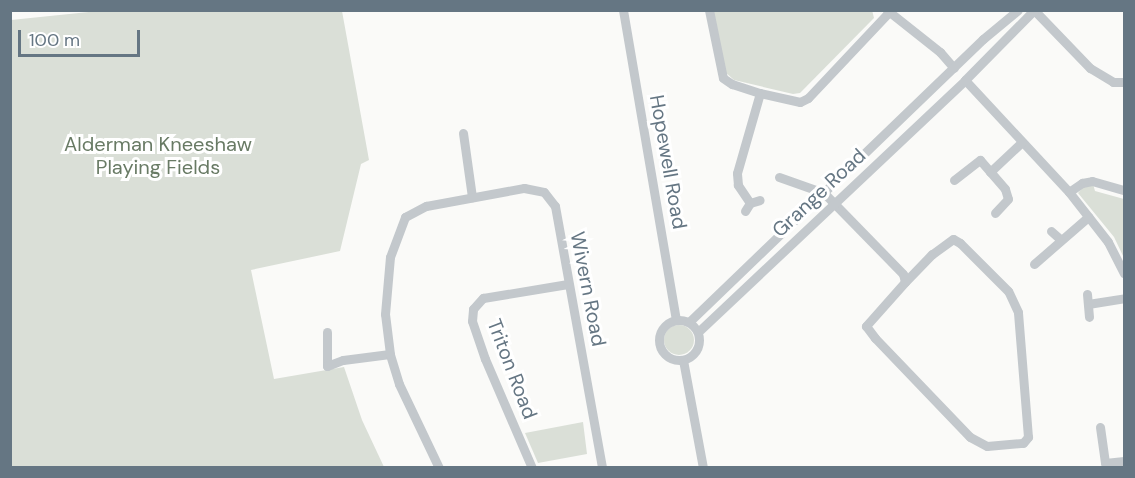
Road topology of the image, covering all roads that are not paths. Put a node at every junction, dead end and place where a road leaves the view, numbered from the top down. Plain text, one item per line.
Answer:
1 (623, 10) edge
2 (709, 10) edge
3 (1018, 10) edge
4 (1034, 10) edge
5 (888, 11) edge
6 (954, 68) junction
7 (965, 80) junction
8 (1125, 82) edge
9 (760, 93) junction
10 (463, 134) dead end
11 (1022, 142) junction
12 (990, 172) junction
13 (779, 177) dead end
14 (954, 180) dead end
15 (1125, 190) edge
16 (1069, 192) junction
17 (824, 193) junction
18 (472, 196) junction
19 (835, 202) junction
20 (752, 205) dead end
21 (995, 213) dead end
22 (1088, 217) junction
23 (1051, 231) dead end
24 (1061, 240) junction
25 (1034, 264) dead end
26 (1125, 273) edge
27 (905, 282) junction
28 (568, 284) junction
29 (1125, 298) edge
30 (1089, 317) dead end
31 (676, 320) junction
32 (689, 322) junction
33 (327, 332) dead end
34 (698, 332) junction
35 (390, 354) junction
36 (683, 360) junction
37 (1100, 427) dead end
38 (1125, 461) edge
39 (439, 468) edge
40 (532, 468) edge
41 (602, 468) edge
42 (703, 468) edge

1 - 31 street, Hopewell Road
2 - 9 street
3 - 6 street, Grange Road
4 - 7 street, Grange Road
4 - 8 street
5 - 6 street
5 - 9 street
6 - 17 street, Grange Road
7 - 11 street
7 - 19 street, Grange Road
9 - 20 street
10 - 18 street
11 - 12 street
11 - 16 street
12 - 14 street
12 - 21 street
13 - 17 street, Grange Road
15 - 16 street
16 - 22 street
17 - 19 street
17 - 32 street, Grange Road
18 - 28 street, Wivern Road
18 - 35 street, Wivern Road
19 - 27 street
19 - 34 street, Grange Road
22 - 24 street
22 - 26 street
23 - 24 street
24 - 25 street
27 - 27 street
28 - 40 street, Triton Road
28 - 41 street, Wivern Road
29 - 30 street
31 - 32 street
31 - 36 street
32 - 34 street
33 - 35 street
34 - 36 street
35 - 39 street, Wivern Road
36 - 42 street
37 - 38 street

